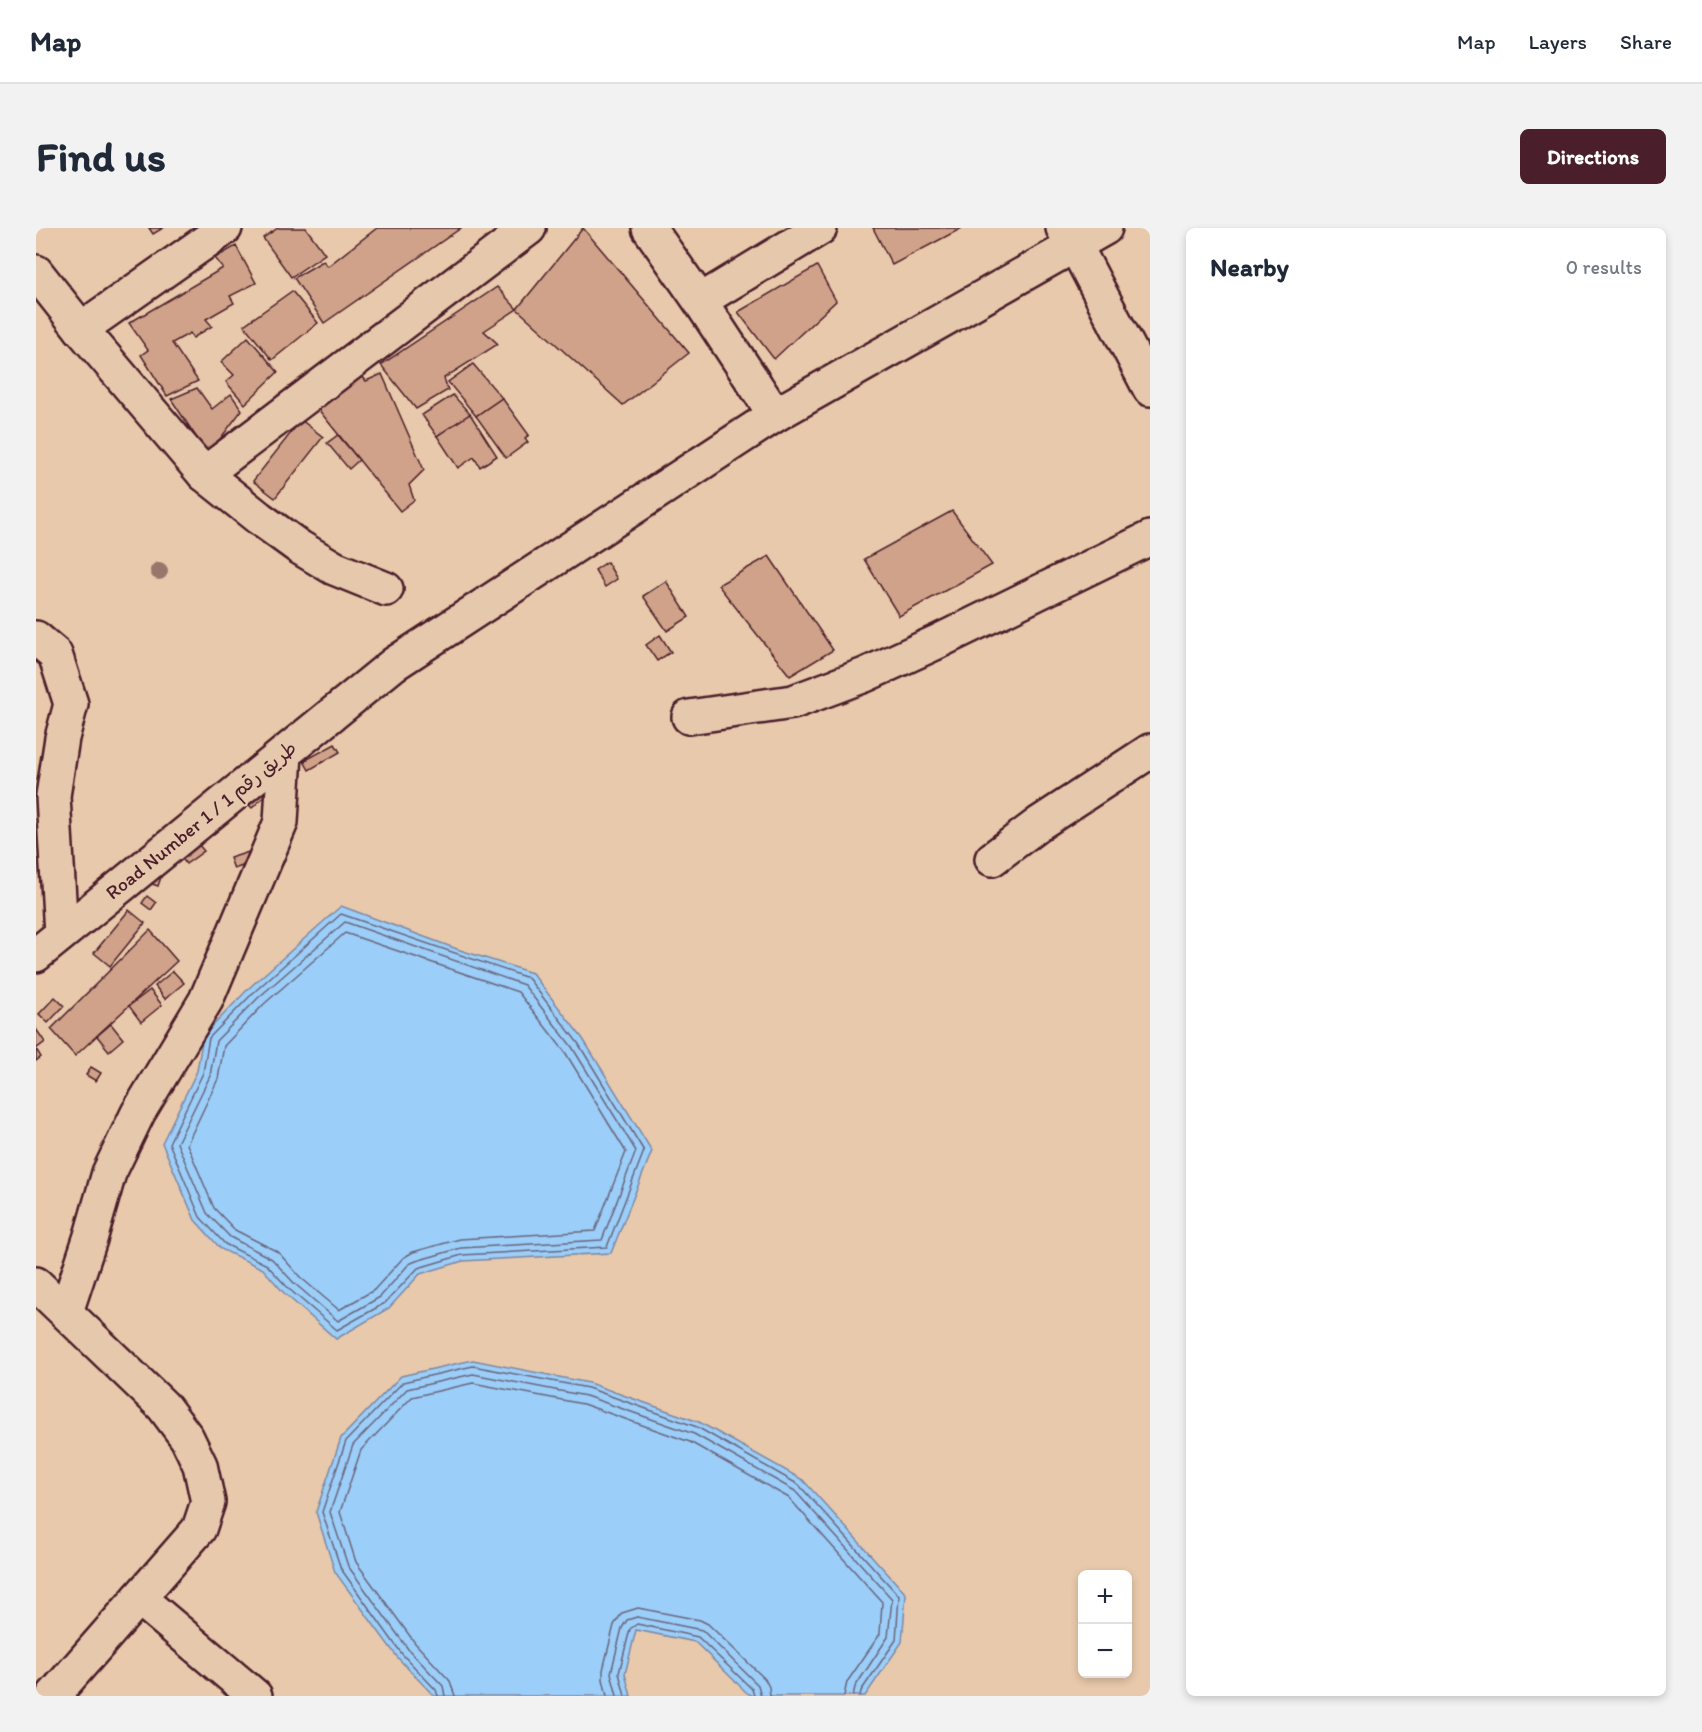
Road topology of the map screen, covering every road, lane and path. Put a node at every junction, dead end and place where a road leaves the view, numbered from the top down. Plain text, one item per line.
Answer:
1 (225, 228) edge
2 (529, 228) edge
3 (649, 228) edge
4 (820, 228) edge
5 (1105, 228) edge
6 (1069, 236) edge
7 (36, 272) edge
8 (700, 301) junction
9 (81, 330) junction
10 (1150, 389) edge
11 (775, 415) junction
12 (204, 474) junction
13 (1150, 538) edge
14 (386, 590) dead end
15 (36, 638) edge
16 (689, 717) dead end
17 (1150, 751) edge
18 (285, 753) junction
19 (992, 859) dead end
20 (48, 945) edge
21 (36, 1284) edge
22 (66, 1312) junction
23 (139, 1598) junction
24 (36, 1684) edge
25 (51, 1696) edge
26 (255, 1696) edge

1 - 9 main road
2 - 12 main road
3 - 8 main road
4 - 8 main road
5 - 6 main road, Road Number 1 / طريق رقم 1
6 - 10 main road
6 - 11 main road, Road Number 1 / طريق رقم 1
7 - 9 main road
8 - 11 main road
9 - 12 main road
11 - 18 main road, Road Number 1 / طريق رقم 1
12 - 14 main road
13 - 16 main road
15 - 20 main road
17 - 19 main road
18 - 20 main road, Road Number 1 / طريق رقم 1
18 - 22 main road
21 - 22 main road
22 - 23 main road
23 - 25 main road
23 - 26 main road
24 - 25 main road

